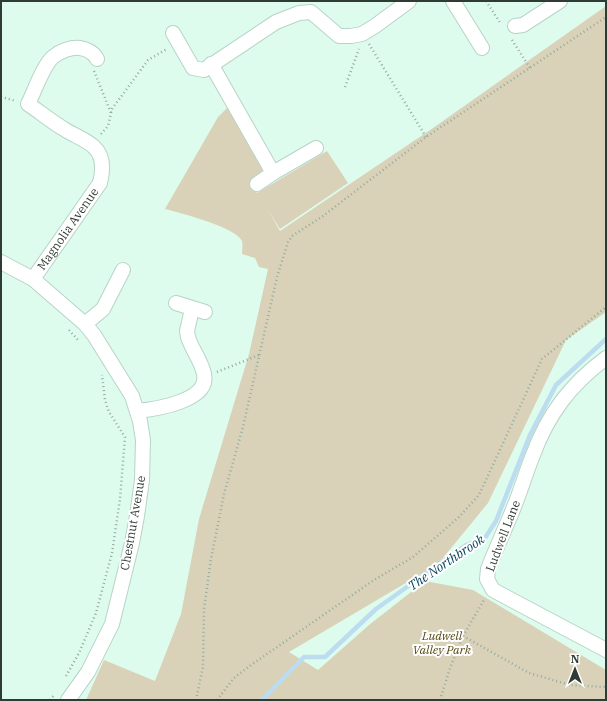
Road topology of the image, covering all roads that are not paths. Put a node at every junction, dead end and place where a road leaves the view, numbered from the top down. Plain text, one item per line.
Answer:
1 (409, 1) edge
2 (453, 1) edge
3 (560, 1) edge
4 (515, 26) dead end
5 (176, 38) road end
6 (482, 48) dead end
7 (95, 64) road end
8 (211, 64) junction
9 (316, 148) dead end
10 (273, 173) junction
11 (257, 184) dead end
12 (1, 262) edge
13 (123, 270) dead end
14 (32, 279) junction
15 (176, 303) dead end
16 (85, 324) junction
17 (606, 358) edge
18 (138, 410) junction
19 (606, 650) edge
20 (68, 700) edge

1 - 8 street
2 - 6 street
3 - 4 street
5 - 8 street
7 - 14 street, Magnolia Avenue
8 - 10 street
9 - 10 street
10 - 11 street
12 - 14 street, Chestnut Avenue
13 - 16 street
14 - 16 street, Chestnut Avenue
15 - 18 street
16 - 18 street, Chestnut Avenue
17 - 19 street, Ludwell Lane
18 - 20 street, Chestnut Avenue

